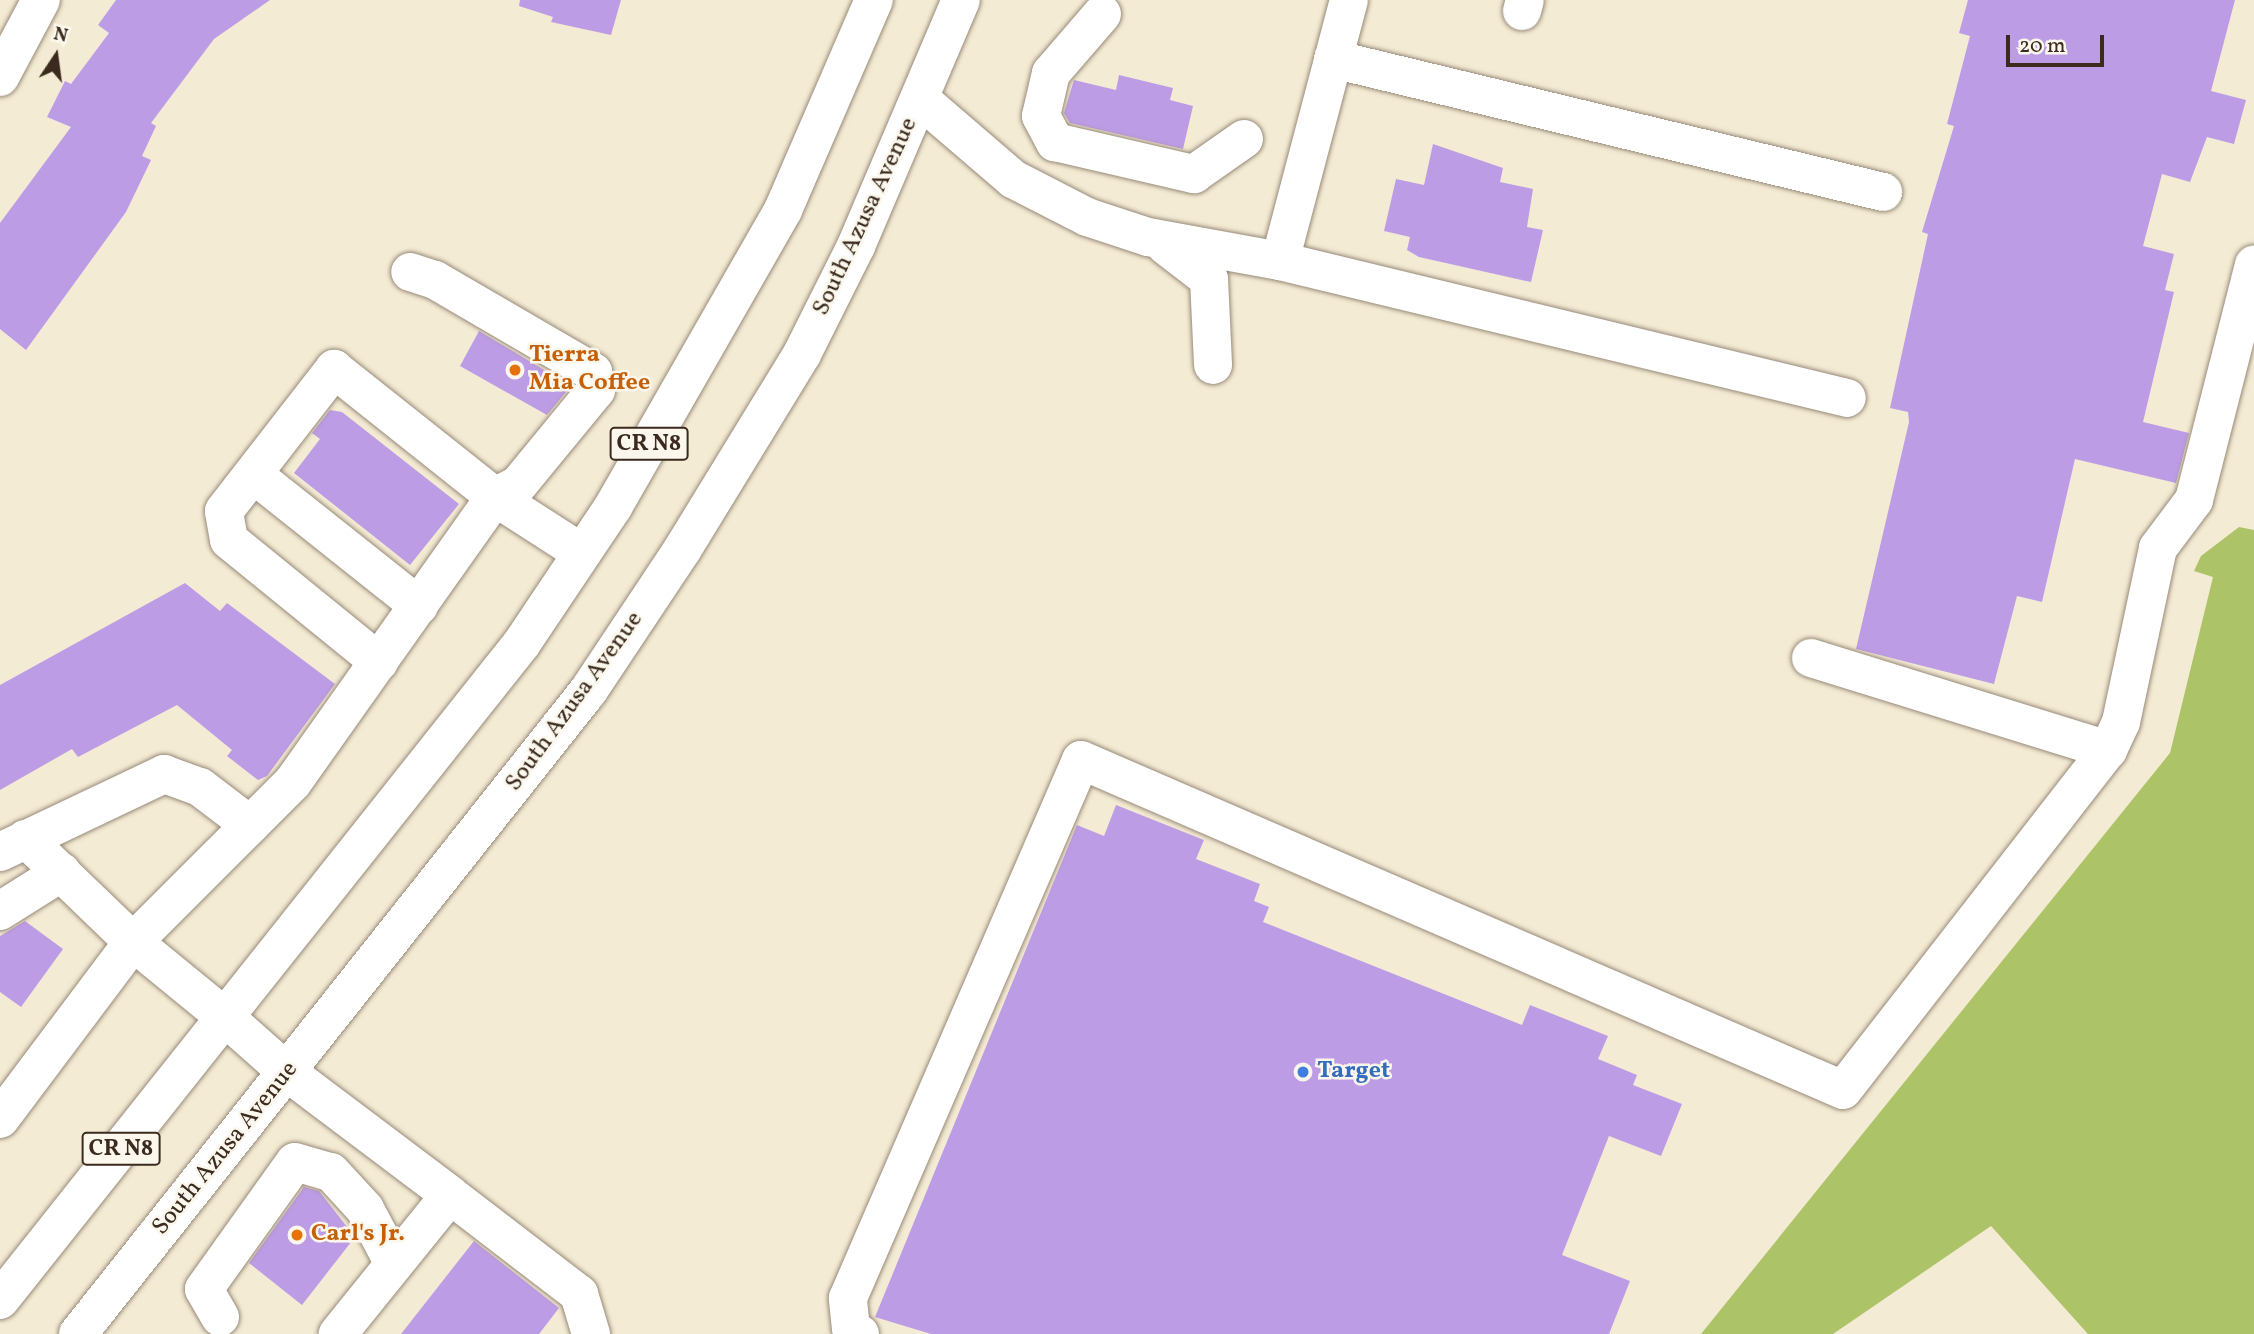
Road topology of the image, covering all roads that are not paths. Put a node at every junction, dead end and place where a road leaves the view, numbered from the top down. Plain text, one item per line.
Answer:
1 (41, 0) edge
2 (874, 0) edge
3 (961, 0) edge
4 (1349, 0) edge
5 (1102, 14) dead end
6 (1333, 59) junction
7 (0, 77) edge
8 (920, 99) junction
9 (1244, 139) dead end
10 (1882, 192) dead end
11 (1149, 237) junction
12 (1280, 261) junction
13 (2254, 265) edge
14 (410, 272) dead end
15 (1213, 365) dead end
16 (1847, 398) dead end
17 (253, 474) junction
18 (495, 497) junction
19 (582, 552) junction
20 (419, 606) junction
21 (1811, 657) dead end
22 (379, 662) junction
23 (2108, 750) junction
24 (250, 825) junction
25 (13, 846) edge
26 (62, 872) junction
27 (0, 911) edge
28 (133, 942) junction
29 (226, 1018) junction
30 (287, 1072) junction
31 (0, 1119) edge
32 (450, 1195) junction
33 (394, 1264) junction
34 (0, 1300) edge
35 (224, 1328) edge
36 (78, 1334) edge
37 (338, 1334) edge
38 (591, 1334) edge
39 (860, 1334) edge

1 - 7 main road
2 - 19 main road, CR N8
3 - 8 main road, South Azusa Avenue
4 - 6 main road
5 - 9 main road
6 - 10 main road
6 - 12 main road
8 - 11 main road
8 - 30 main road, South Azusa Avenue
11 - 12 main road
11 - 15 main road
12 - 16 main road
13 - 23 main road
14 - 18 main road
17 - 18 main road
17 - 20 main road
17 - 22 main road
18 - 19 main road
18 - 20 main road
19 - 29 main road, CR N8
20 - 22 main road
21 - 23 main road
22 - 24 main road
23 - 39 main road
24 - 25 main road
24 - 28 main road
25 - 26 main road
26 - 27 main road
26 - 28 main road
28 - 29 main road
28 - 31 main road
29 - 30 main road
29 - 34 main road, CR N8
30 - 32 main road
30 - 36 main road, South Azusa Avenue
32 - 33 main road
32 - 38 main road
33 - 35 main road
33 - 37 main road

